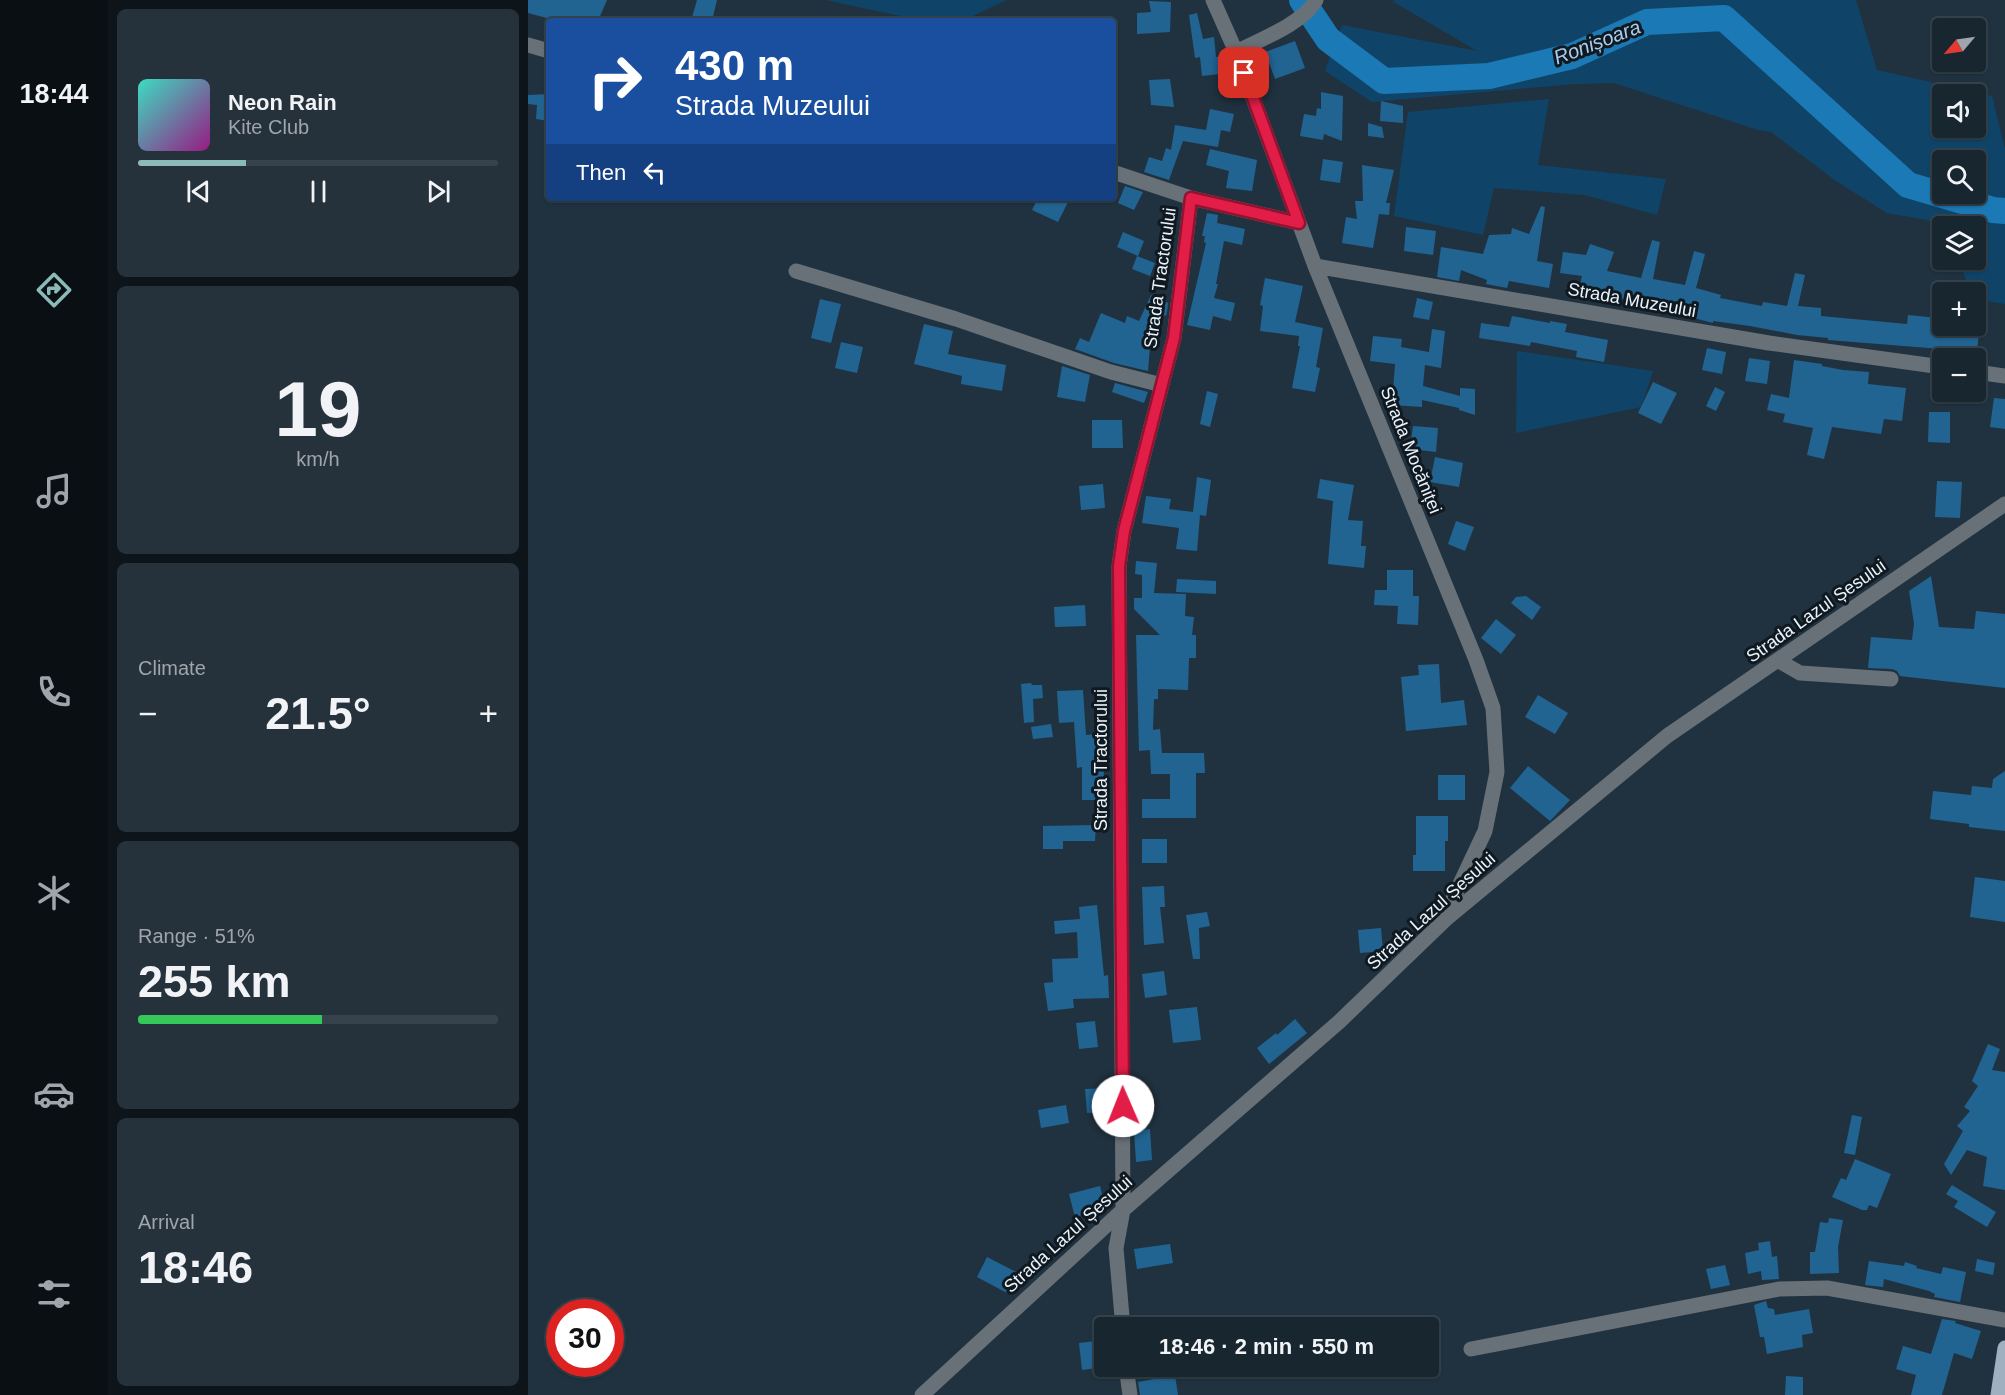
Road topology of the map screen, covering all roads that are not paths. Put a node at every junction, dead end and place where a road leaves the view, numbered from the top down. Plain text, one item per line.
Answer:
1 (1214, 0) edge
2 (1314, 3) edge
3 (528, 45) edge
4 (546, 50) edge
5 (1236, 52) junction
6 (1116, 173) edge
7 (1191, 198) junction
8 (1299, 223) junction
9 (1315, 266) junction
10 (796, 271) dead end
11 (1932, 366) edge
12 (1986, 373) edge
13 (2005, 376) edge
14 (1162, 385) junction
15 (2005, 504) edge
16 (1779, 661) junction
17 (1891, 679) dead end
18 (1446, 919) junction
19 (1123, 1210) junction
20 (1122, 1317) edge
21 (2005, 1320) edge
22 (2005, 1348) edge
23 (1471, 1349) dead end
24 (1128, 1377) edge
25 (922, 1395) edge
26 (1130, 1395) edge
27 (1998, 1395) edge

1 - 5 street, Strada Mocăniței
2 - 5 street
3 - 4 street
5 - 8 street, Strada Mocăniței
6 - 7 street
7 - 8 street
7 - 14 street, Strada Tractorului
8 - 9 street, Strada Mocăniței
9 - 11 street, Strada Muzeului
9 - 18 street, Strada Mocăniței
10 - 14 street
12 - 13 street
14 - 19 street, Strada Tractorului
15 - 16 street, Strada Lazul Șesului
16 - 17 street
16 - 18 street, Strada Lazul Șesului
18 - 19 street, Strada Lazul Șesului
19 - 20 street, Strada Tractorului
19 - 25 street, Strada Lazul Șesului
21 - 23 street
22 - 27 main road
24 - 26 street

